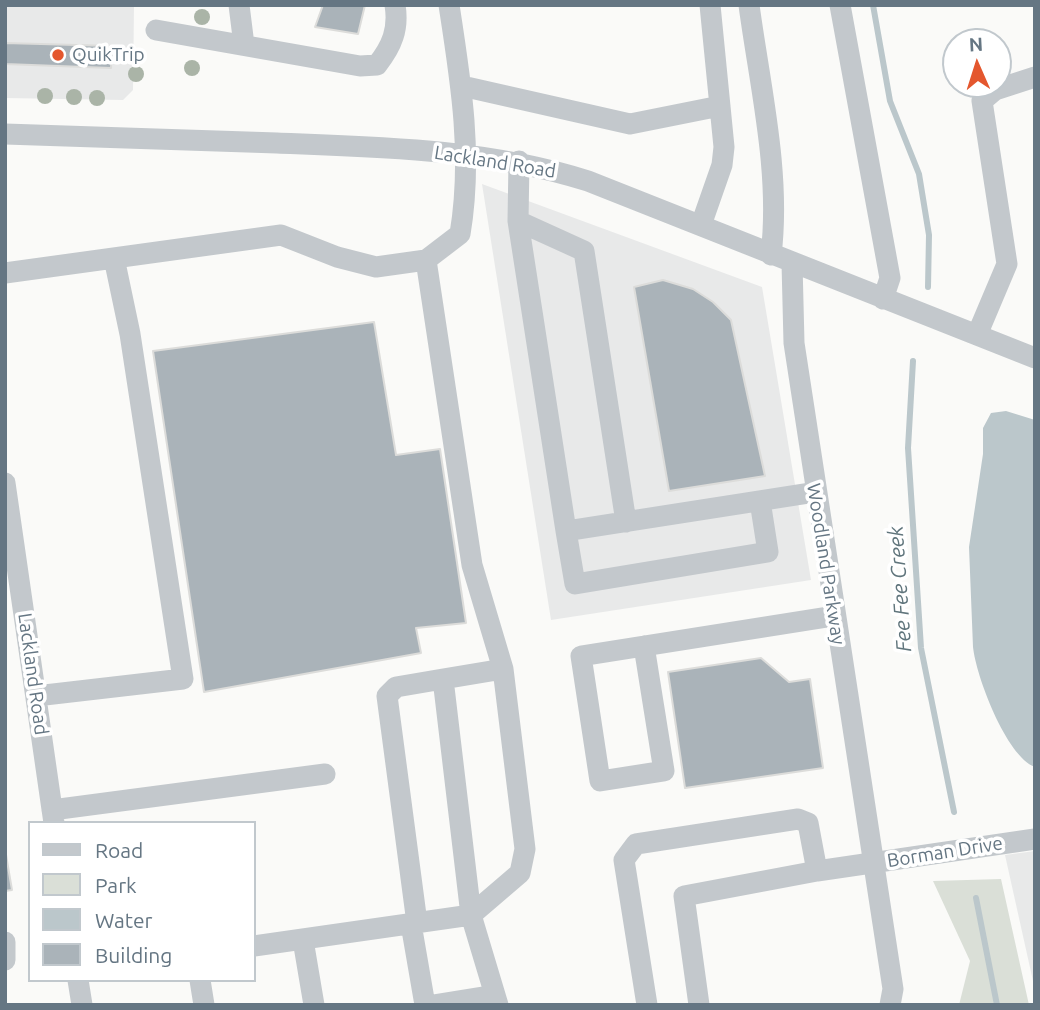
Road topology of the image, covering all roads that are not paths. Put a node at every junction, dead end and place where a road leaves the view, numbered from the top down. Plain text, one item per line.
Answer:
1 (239, 5) edge
2 (395, 5) edge
3 (449, 5) edge
4 (710, 5) edge
5 (749, 5) edge
6 (840, 5) edge
7 (156, 30) dead end
8 (244, 45) junction
9 (1035, 77) edge
10 (462, 86) junction
11 (720, 106) junction
12 (5, 134) edge
13 (466, 155) junction
14 (519, 162) junction
15 (518, 221) junction
16 (701, 225) junction
17 (771, 255) junction
18 (114, 258) junction
19 (426, 260) junction
20 (792, 263) junction
21 (5, 273) edge
22 (883, 299) junction
23 (977, 335) junction
24 (1035, 358) edge
25 (5, 484) edge
26 (816, 492) junction
27 (760, 501) junction
28 (626, 522) junction
29 (566, 531) junction
30 (834, 616) junction
31 (644, 646) junction
32 (503, 669) junction
33 (443, 679) junction
34 (36, 696) junction
35 (325, 774) dead end
36 (53, 816) edge
37 (1035, 839) edge
38 (872, 863) junction
39 (817, 871) junction
40 (471, 915) junction
41 (414, 924) junction
42 (303, 940) junction
43 (5, 942) edge
44 (256, 946) edge
45 (5, 960) edge
46 (78, 982) edge
47 (200, 982) edge
48 (496, 1000) edge
49 (82, 1005) edge
50 (204, 1005) edge
51 (314, 1005) edge
52 (425, 1005) edge
53 (433, 1005) edge
54 (647, 1005) edge
55 (699, 1005) edge
56 (890, 1005) edge

1 - 8 street
2 - 8 street
3 - 10 street
4 - 11 street
5 - 17 street
6 - 22 street
7 - 8 street
9 - 23 street
10 - 11 street
10 - 13 street
11 - 16 street
12 - 13 street, Lackland Road
13 - 14 street, Lackland Road
13 - 19 street
14 - 15 street
14 - 16 street, Lackland Road
15 - 28 street
15 - 29 street
16 - 17 street, Lackland Road
17 - 20 street, Lackland Road
18 - 19 street
18 - 21 street
18 - 34 street
19 - 32 street
20 - 22 street, Lackland Road
20 - 26 street, Woodland Parkway
22 - 23 street, Lackland Road
23 - 24 street, Lackland Road
25 - 34 street, Lackland Road
26 - 27 street
26 - 30 street, Woodland Parkway
27 - 28 street
27 - 29 street
28 - 29 street
30 - 31 street
30 - 38 street, Woodland Parkway
31 - 31 street
32 - 33 street
32 - 40 street
33 - 40 street
33 - 41 street
34 - 36 street, Lackland Road
35 - 36 street
37 - 38 street, Borman Drive
38 - 39 street
38 - 56 street, Borman Drive
39 - 54 street
39 - 55 street
40 - 41 street
40 - 48 street
41 - 42 street
41 - 52 street
42 - 44 street
42 - 51 street
43 - 45 street
46 - 49 street
47 - 50 street
48 - 53 street

